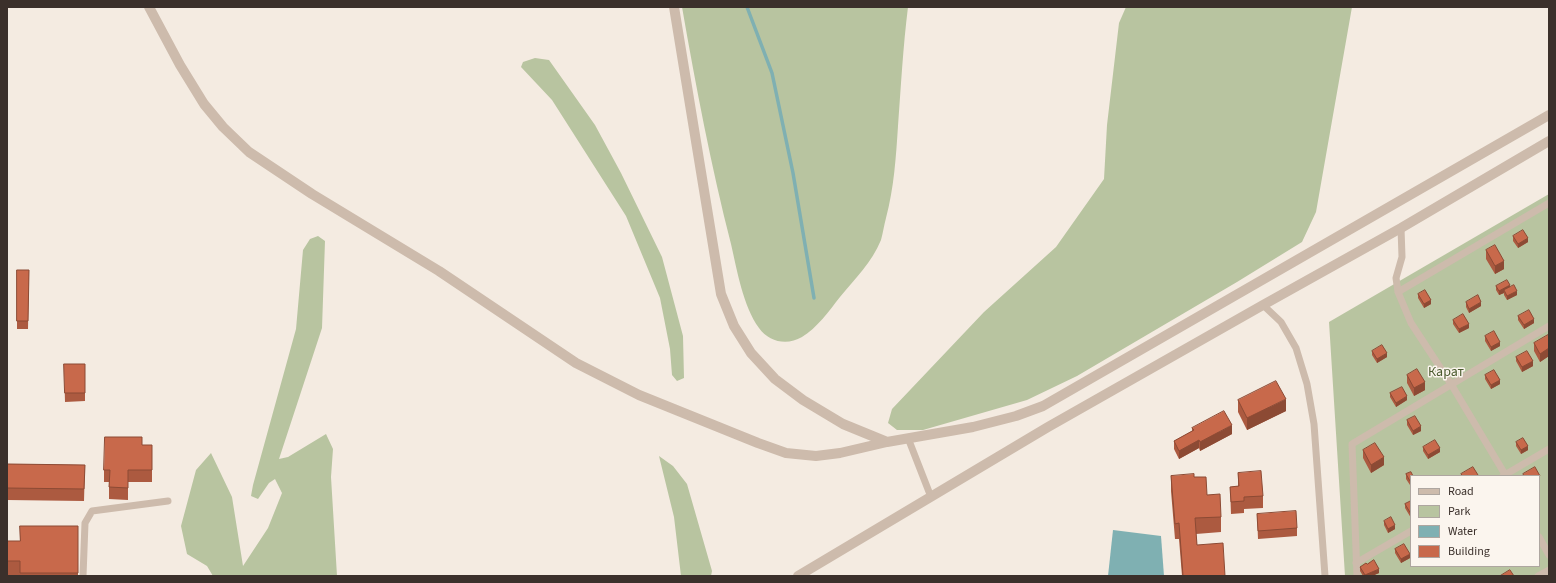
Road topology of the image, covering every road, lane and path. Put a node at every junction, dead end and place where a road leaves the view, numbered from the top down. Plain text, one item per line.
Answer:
1 (149, 7) edge
2 (674, 7) edge
3 (1549, 115) edge
4 (1549, 141) edge
5 (1549, 203) edge
6 (1402, 228) junction
7 (1398, 292) junction
8 (1263, 305) junction
9 (1549, 326) edge
10 (1451, 384) junction
11 (908, 438) junction
12 (886, 442) junction
13 (1549, 449) edge
14 (1503, 475) edge
15 (1506, 475) edge
16 (931, 497) junction
17 (168, 502) dead end
18 (1410, 532) edge
19 (1540, 539) edge
20 (1549, 555) edge
21 (1356, 563) junction
22 (1549, 570) edge
23 (83, 576) edge
24 (798, 576) edge
25 (1325, 576) edge
26 (1357, 576) edge
27 (1538, 576) edge

1 - 12 street
2 - 12 street
3 - 11 street
4 - 6 street
5 - 7 lane
6 - 7 lane
6 - 8 street
7 - 10 lane
8 - 16 street
8 - 25 lane
9 - 10 lane
10 - 14 lane
10 - 21 lane
11 - 12 street
11 - 16 lane
13 - 15 lane
16 - 24 street
17 - 23 lane
18 - 21 lane
19 - 20 lane
21 - 26 lane
22 - 27 lane

